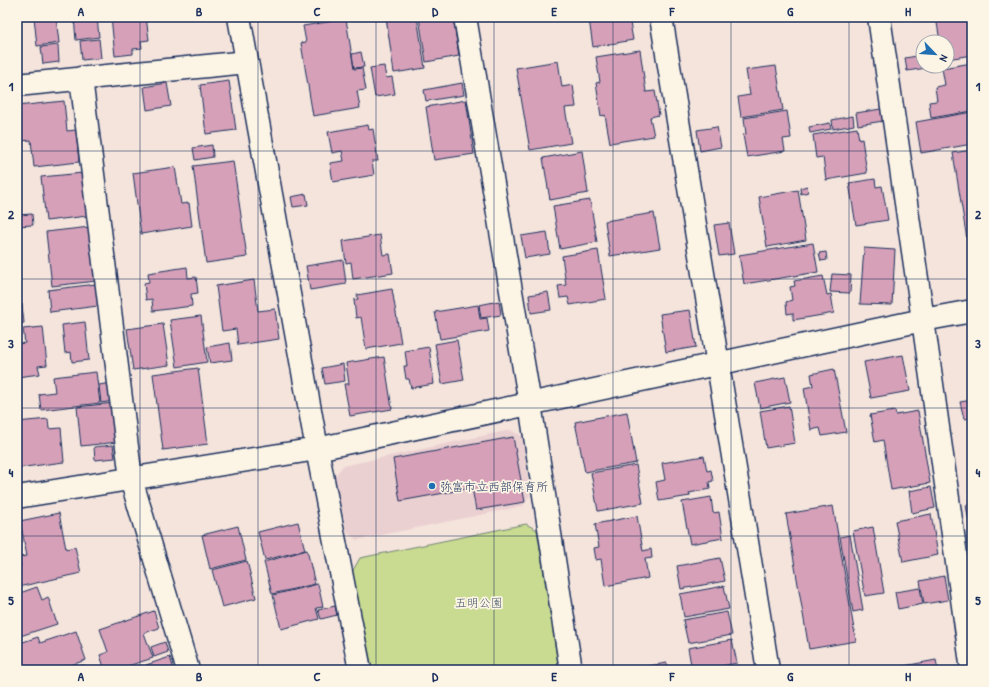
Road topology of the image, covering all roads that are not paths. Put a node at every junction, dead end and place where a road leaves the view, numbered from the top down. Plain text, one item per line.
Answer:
1 (239, 17) edge
2 (465, 17) edge
3 (661, 17) edge
4 (879, 17) edge
5 (247, 62) junction
6 (81, 78) junction
7 (17, 84) edge
8 (972, 311) edge
9 (923, 320) junction
10 (718, 364) junction
11 (530, 404) junction
12 (317, 449) junction
13 (131, 479) junction
14 (17, 497) edge
15 (188, 670) edge
16 (360, 670) edge
17 (570, 670) edge
18 (768, 670) edge
19 (972, 670) edge

1 - 5 street
2 - 11 street
3 - 10 street
4 - 9 street
5 - 6 street
5 - 12 street
6 - 7 street
6 - 13 street
8 - 9 street
9 - 10 street
9 - 19 street
10 - 11 street
10 - 18 street
11 - 12 street
11 - 17 street
12 - 13 street
12 - 16 street
13 - 14 street
13 - 15 street

